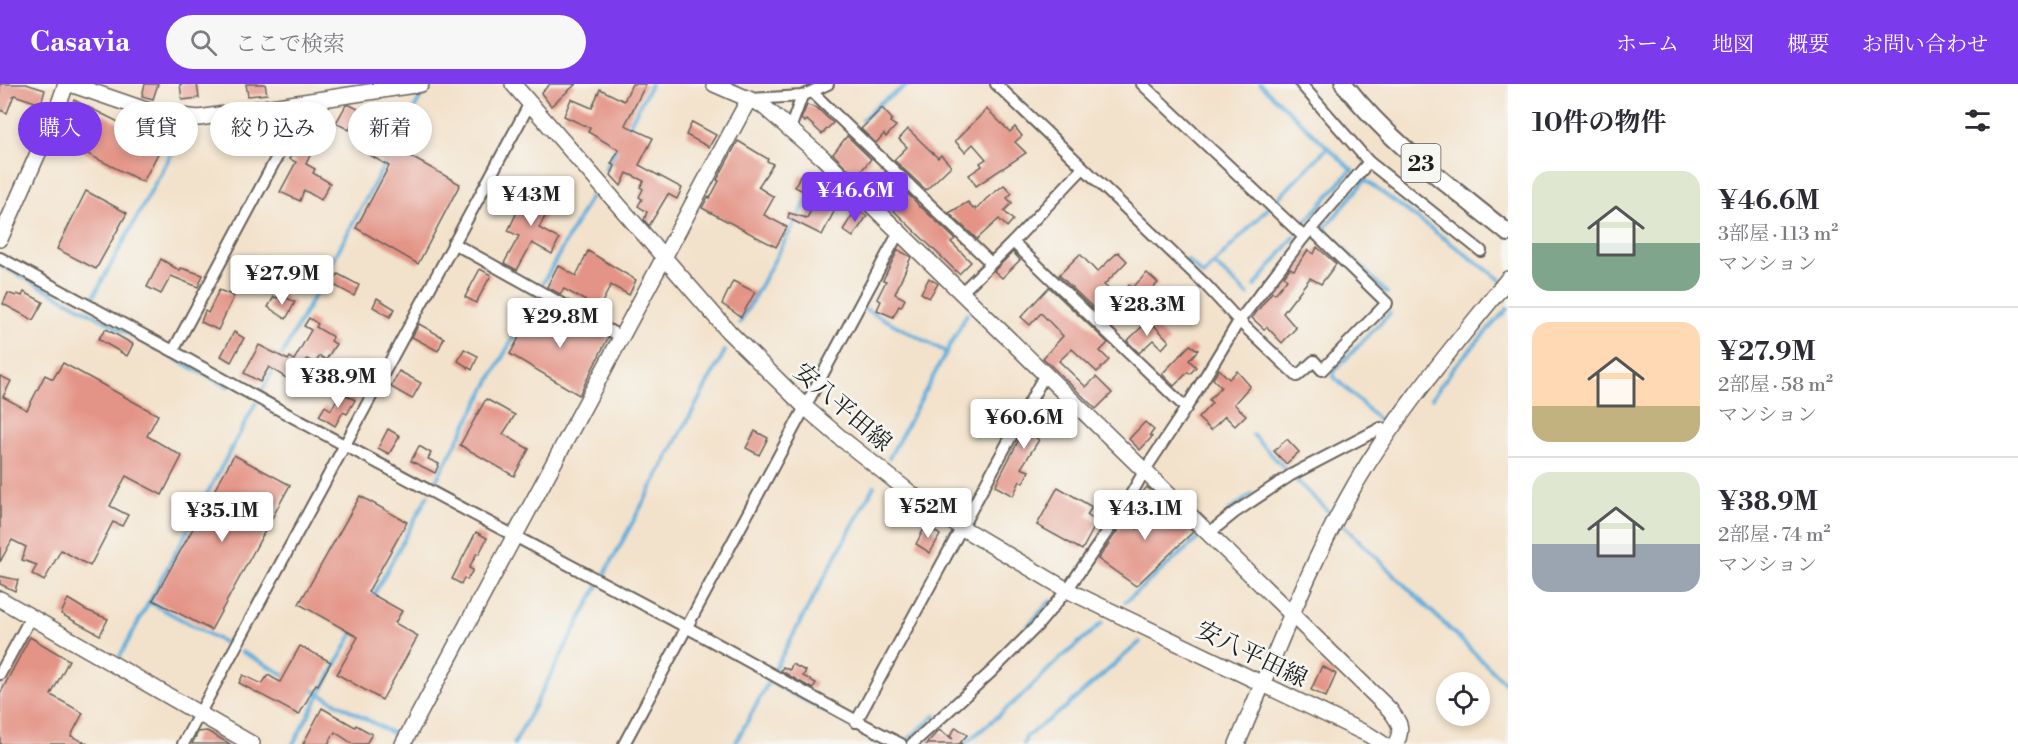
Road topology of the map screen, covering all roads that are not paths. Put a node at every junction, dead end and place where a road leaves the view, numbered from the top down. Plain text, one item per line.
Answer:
1 (68, 84) edge
2 (421, 84) edge
3 (513, 84) edge
4 (714, 84) edge
5 (828, 84) edge
6 (996, 84) edge
7 (1142, 84) edge
8 (1301, 84) edge
9 (1344, 84) edge
10 (807, 94) junction
11 (749, 99) junction
12 (307, 101) junction
13 (530, 103) junction
14 (790, 129) junction
15 (1369, 162) junction
16 (1083, 168) junction
17 (900, 232) junction
18 (1307, 233) junction
19 (1508, 233) edge
20 (0, 239) edge
21 (1013, 242) junction
22 (453, 243) junction
23 (1481, 251) dead end
24 (0, 258) edge
25 (664, 259) junction
26 (991, 263) junction
27 (1508, 279) edge
28 (961, 292) junction
29 (1239, 321) junction
30 (622, 338) junction
31 (173, 351) junction
32 (1046, 374) junction
33 (806, 408) junction
34 (1186, 408) junction
35 (1382, 428) dead end
36 (344, 445) junction
37 (1145, 470) junction
38 (961, 529) junction
39 (1208, 534) junction
40 (515, 536) junction
41 (1067, 590) junction
42 (0, 599) edge
43 (1291, 614) junction
44 (31, 617) junction
45 (687, 628) junction
46 (0, 674) edge
47 (1263, 684) junction
48 (200, 714) junction
49 (856, 722) junction
50 (183, 744) edge
51 (252, 744) edge
52 (404, 744) edge
53 (624, 744) edge
54 (901, 744) edge
55 (912, 744) edge
56 (1237, 744) edge
57 (1383, 744) edge
58 (1396, 744) edge

1 - 12 street
1 - 20 street
2 - 12 street
3 - 13 street, 安八平田線
4 - 11 street
5 - 10 street
6 - 16 street
7 - 18 street
8 - 15 street
9 - 19 main road, 23
10 - 11 street
10 - 14 street
10 - 26 street
11 - 14 street
11 - 25 street
12 - 31 street
13 - 22 street
13 - 25 street, 安八平田線
14 - 17 street
15 - 18 street
15 - 23 street
16 - 21 street
16 - 29 street
17 - 28 street
17 - 33 street
18 - 29 street
18 - 29 street
21 - 26 street
21 - 34 street
22 - 30 street
22 - 36 street
24 - 31 street
25 - 30 street
25 - 33 street, 安八平田線
26 - 28 street
27 - 43 street
28 - 32 street
29 - 34 street
30 - 40 street
31 - 36 street
32 - 37 street
32 - 38 street
33 - 38 street, 安八平田線
33 - 45 street
34 - 37 street
35 - 39 street
36 - 40 street
36 - 48 street
37 - 39 street
37 - 41 street
38 - 41 street, 安八平田線
38 - 49 street
39 - 43 street
40 - 45 street
40 - 52 street
41 - 47 street, 安八平田線
41 - 55 street
42 - 44 street
43 - 47 street
43 - 58 street
44 - 46 street
44 - 48 street
45 - 49 street
45 - 53 street
47 - 56 street
47 - 57 street, 安八平田線
48 - 50 street
48 - 51 street
49 - 54 street

